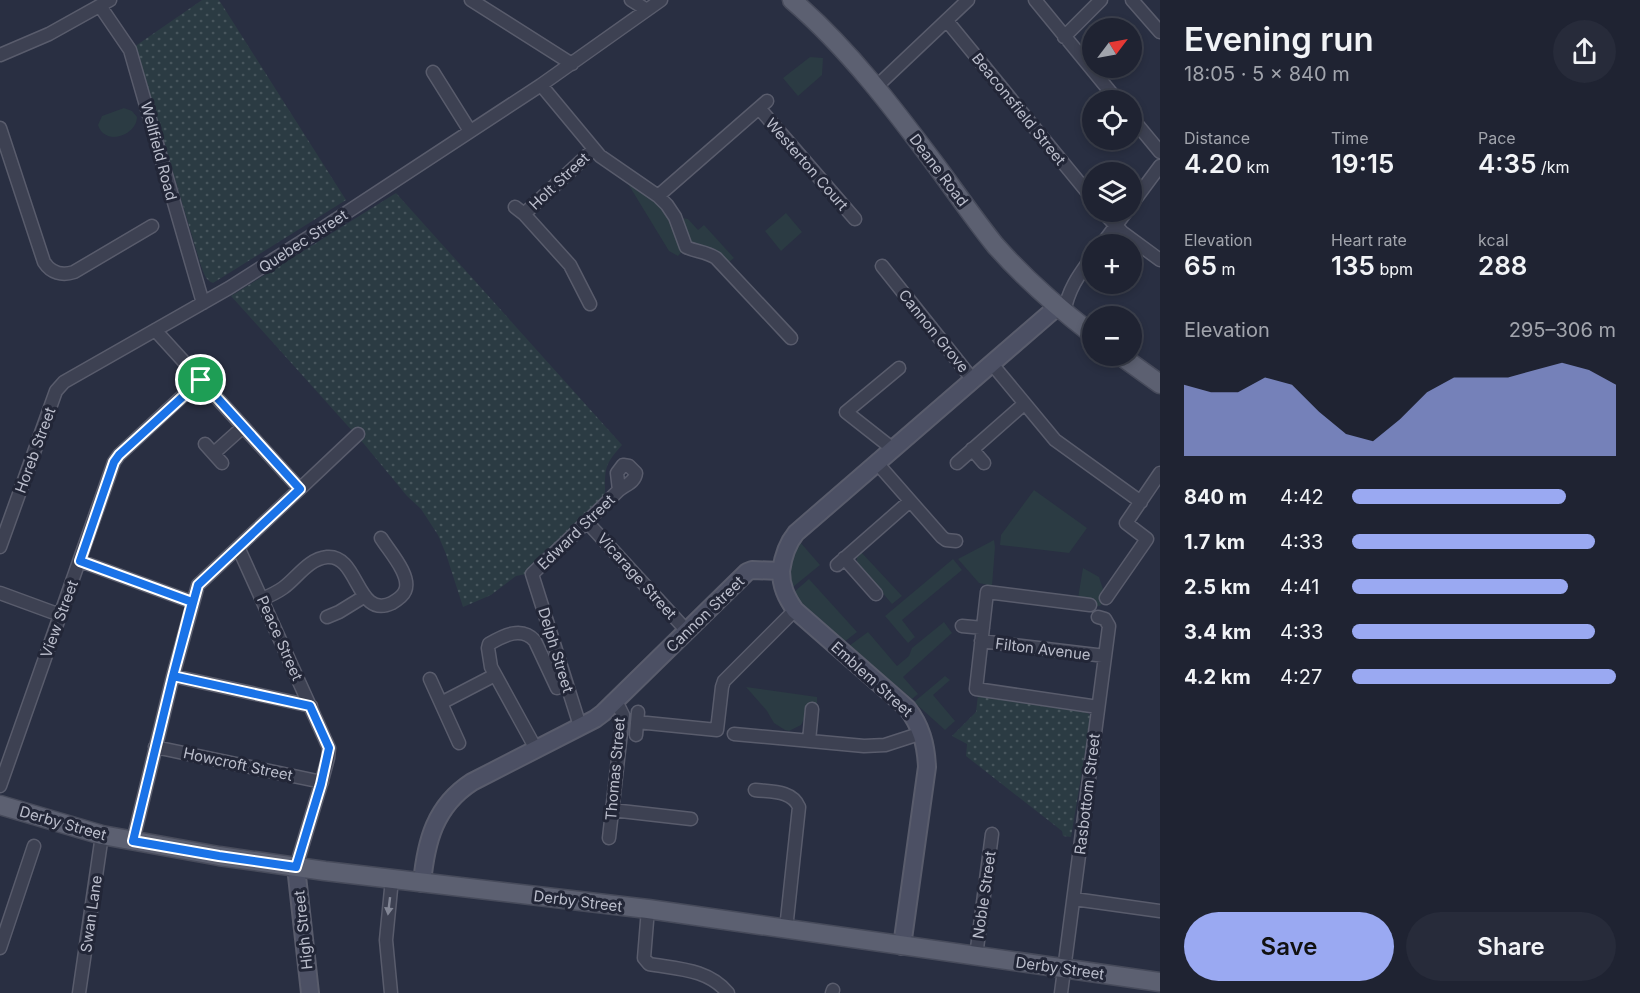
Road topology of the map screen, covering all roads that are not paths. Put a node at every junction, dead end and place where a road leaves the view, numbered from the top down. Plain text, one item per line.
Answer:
1 (471, 0) edge
2 (631, 0) edge
3 (661, 0) edge
4 (792, 0) edge
5 (968, 0) edge
6 (1035, 0) edge
7 (1101, 0) edge
8 (1132, 0) edge
9 (105, 3) edge
10 (647, 10) junction
11 (946, 21) junction
12 (1160, 32) edge
13 (1064, 36) junction
14 (0, 55) edge
15 (572, 64) junction
16 (433, 72) dead end
17 (541, 85) junction
18 (876, 87) junction
19 (1109, 90) edge
20 (0, 128) edge
21 (1142, 130) edge
22 (470, 131) junction
23 (594, 149) junction
24 (1160, 152) edge
25 (1160, 166) edge
26 (1082, 186) edge
27 (1142, 190) edge
28 (658, 196) junction
29 (855, 219) dead end
30 (1112, 222) edge
31 (1118, 222) edge
32 (152, 226) dead end
33 (1115, 226) junction
34 (1109, 234) edge
35 (1160, 260) edge
36 (882, 266) dead end
37 (1082, 271) edge
38 (203, 303) junction
39 (590, 304) dead end
40 (1060, 310) junction
41 (1082, 326) edge
42 (155, 330) junction
43 (791, 338) dead end
44 (992, 364) junction
45 (1135, 366) edge
46 (899, 368) dead end
47 (201, 380) junction
48 (973, 380) junction
49 (1160, 384) edge
50 (59, 386) joint
51 (1024, 404) junction
52 (243, 427) junction
53 (358, 434) dead end
54 (205, 444) dead end
55 (893, 449) junction
56 (972, 449) junction
57 (877, 463) junction
58 (957, 463) dead end
59 (984, 463) dead end
60 (1160, 473) edge
61 (300, 489) junction
62 (619, 490) dead end
63 (910, 501) junction
64 (1141, 501) junction
65 (587, 522) junction
66 (381, 538) dead end
67 (956, 541) dead end
68 (238, 546) junction
69 (0, 547) edge
70 (80, 561) junction
71 (781, 571) junction
72 (532, 574) joint
73 (1100, 583) dead end
74 (0, 593) edge
75 (876, 594) dead end
76 (365, 596) junction
77 (262, 599) junction
78 (192, 602) junction
79 (1090, 605) dead end
80 (795, 610) junction
81 (60, 615) junction
82 (327, 617) dead end
83 (1105, 617) dead end
84 (962, 626) dead end
85 (687, 631) junction
86 (982, 634) junction
87 (1105, 657) junction
88 (495, 675) junction
89 (173, 676) junction
90 (430, 679) dead end
91 (557, 688) dead end
92 (616, 701) junction
93 (441, 703) junction
94 (310, 706) junction
95 (1098, 707) junction
96 (812, 709) dead end
97 (637, 723) dead end
98 (580, 726) junction
99 (922, 733) junction
100 (734, 734) dead end
101 (809, 741) junction
102 (459, 742) dead end
103 (155, 747) junction
104 (536, 749) junction
105 (321, 782) junction
106 (0, 786) edge
107 (755, 790) dead end
108 (0, 805) edge
109 (612, 810) junction
110 (691, 819) dead end
111 (992, 834) dead end
112 (102, 835) junction
113 (609, 838) dead end
114 (133, 841) junction
115 (34, 846) dead end
116 (296, 867) junction
117 (392, 879) junction
118 (422, 883) junction
119 (1074, 899) junction
120 (648, 909) junction
121 (1160, 911) edge
122 (4, 923) edge
123 (786, 929) junction
124 (902, 946) junction
125 (0, 948) edge
126 (976, 956) junction
127 (1064, 968) junction
128 (1160, 982) edge
129 (80, 993) edge
130 (310, 993) edge
131 (391, 993) edge
132 (728, 993) edge
133 (1061, 993) edge

1 - 15 street
2 - 10 street
3 - 10 street, Quebec Street
4 - 18 main road, Deane Road
5 - 11 street
6 - 13 street
7 - 13 street
8 - 12 street
9 - 14 street
9 - 38 street, Wellfield Road
10 - 15 street, Quebec Street
11 - 18 street
11 - 26 street, Beaconsfield Street
13 - 19 street
15 - 17 street, Quebec Street
16 - 22 street
17 - 22 street, Quebec Street
17 - 23 street
18 - 40 main road, Deane Road
20 - 32 street
21 - 24 street
22 - 38 street, Quebec Street
23 - 28 street
23 - 39 street, Holt Street
25 - 27 street
28 - 29 street, Westerton Court
28 - 43 street
30 - 33 street
31 - 33 street
33 - 34 street
33 - 35 street
36 - 48 street, Cannon Grove
37 - 40 street
38 - 42 street, Quebec Street
40 - 41 main road, Deane Road
40 - 44 street
42 - 47 street
42 - 50 street, Quebec Street
44 - 48 street
44 - 51 street
45 - 49 main road
46 - 55 street
47 - 52 street
47 - 70 street, View Street
48 - 55 street
50 - 69 street, Horeb Street
51 - 56 street
51 - 64 street
52 - 54 street
52 - 61 street
53 - 61 street
55 - 57 street
56 - 58 street
56 - 59 street
57 - 63 street
57 - 71 street
60 - 64 street
61 - 68 street
62 - 65 street, Edward Street
63 - 67 street
63 - 75 street
64 - 73 street
65 - 72 street, Edward Street
65 - 85 street, Vicarage Street
66 - 76 street
68 - 77 street, Peace Street
68 - 78 street
70 - 78 street
70 - 81 street, View Street
71 - 80 street, Emblem Street
71 - 85 street, Cannon Street
72 - 98 street, Delph Street
74 - 81 street
76 - 77 street
76 - 82 street
77 - 94 street, Peace Street
78 - 89 street
79 - 86 street
80 - 97 street
80 - 99 street, Emblem Street
81 - 106 street, View Street
83 - 87 street, Rasbottom Street
84 - 86 street, Filton Avenue
85 - 92 street, Cannon Street
86 - 87 street, Filton Avenue
86 - 95 street
87 - 95 street, Rasbottom Street
88 - 91 street
88 - 93 street
88 - 104 street
89 - 94 street
89 - 103 street
90 - 93 street
92 - 98 street, Cannon Street
92 - 109 street, Thomas Street
93 - 102 street
94 - 105 street, Peace Street
95 - 119 street, Rasbottom Street
96 - 101 street
98 - 104 street, Cannon Street
99 - 101 street
99 - 124 street, Emblem Street
100 - 101 street
103 - 105 street, Howcroft Street
103 - 114 street
104 - 118 street, Cannon Street
105 - 116 street, Peace Street
107 - 123 street
108 - 112 main road, Derby Street
109 - 110 street
109 - 113 street, Thomas Street
111 - 126 street, Noble Street
112 - 114 main road, Derby Street
112 - 129 street, Swan Lane
114 - 116 main road, Derby Street
115 - 122 street
116 - 117 main road, Derby Street
116 - 130 street, High Street
117 - 118 main road, Derby Street
117 -> 131 street
118 - 120 main road, Derby Street
119 - 121 street
119 - 127 street, Rasbottom Street
120 - 123 main road, Derby Street
120 - 132 street
122 - 125 street
123 - 124 main road, Derby Street
124 - 126 main road, Derby Street
126 - 127 main road, Derby Street
127 - 128 main road, Derby Street
127 - 133 street, Rasbottom Street

